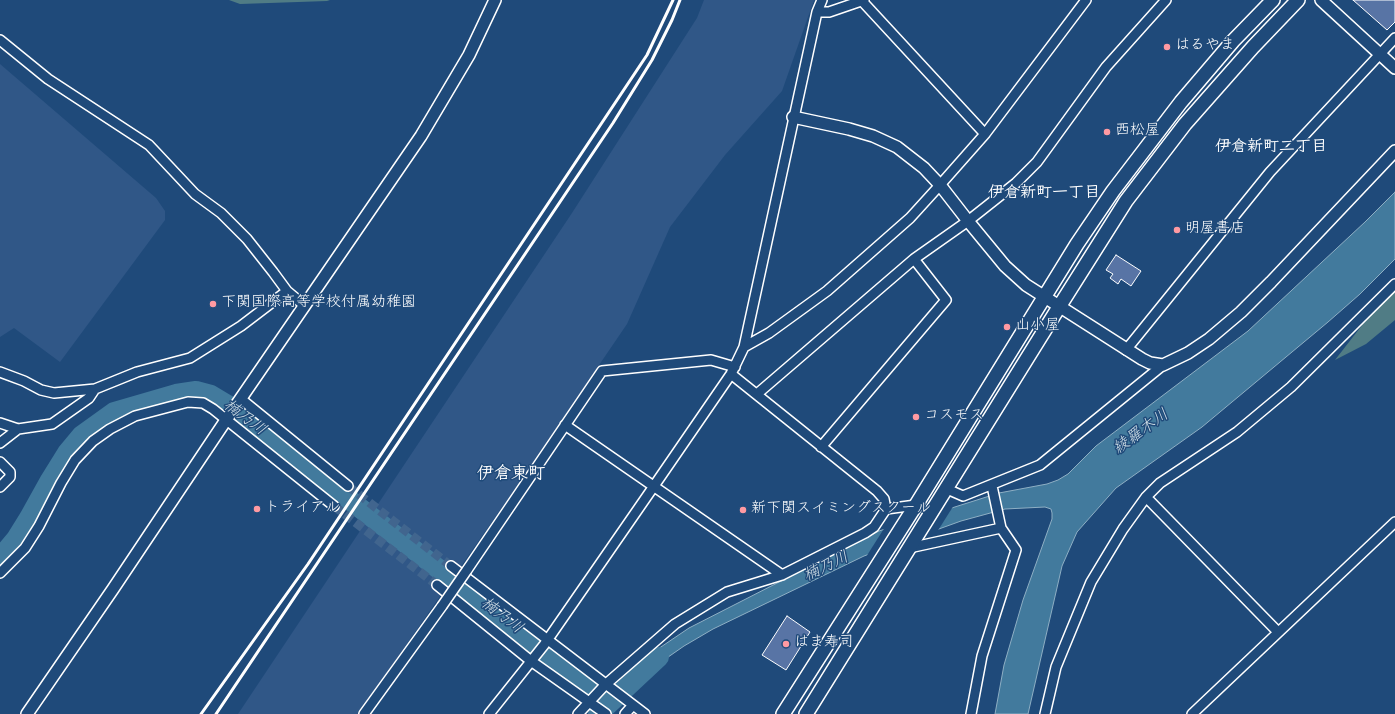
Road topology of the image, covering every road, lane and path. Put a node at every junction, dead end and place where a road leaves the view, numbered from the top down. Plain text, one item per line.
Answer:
1 (495, 0) edge
2 (822, 0) edge
3 (863, 0) edge
4 (1086, 0) edge
5 (1166, 0) edge
6 (1273, 0) edge
7 (1298, 0) edge
8 (1321, 0) edge
9 (817, 12) junction
10 (1395, 38) edge
11 (0, 40) edge
12 (1380, 54) junction
13 (1395, 68) edge
14 (793, 117) junction
15 (985, 134) junction
16 (1395, 152) edge
17 (940, 185) junction
18 (968, 221) junction
19 (914, 259) junction
20 (1395, 284) edge
21 (287, 291) junction
22 (1044, 297) junction
23 (305, 306) junction
24 (1059, 307) junction
25 (744, 347) junction
26 (1126, 350) junction
27 (1163, 365) junction
28 (733, 370) junction
29 (0, 372) edge
30 (95, 389) junction
31 (757, 394) junction
32 (241, 399) junction
33 (226, 420) junction
34 (0, 423) edge
35 (565, 426) junction
36 (18, 429) junction
37 (0, 443) edge
38 (821, 447) junction
39 (0, 462) edge
40 (348, 486) tunnel mouth
41 (654, 486) junction
42 (0, 487) edge
43 (993, 488) junction
44 (947, 489) junction
45 (1146, 497) junction
46 (334, 506) tunnel mouth
47 (914, 508) junction
48 (886, 509) junction
49 (1395, 522) edge
50 (1001, 524) junction
51 (910, 548) junction
52 (451, 566) tunnel mouth
53 (0, 573) edge
54 (782, 575) junction
55 (437, 585) tunnel mouth
56 (1278, 632) junction
57 (546, 642) junction
58 (534, 658) junction
59 (606, 687) junction
60 (592, 702) junction
61 (632, 704) junction
62 (27, 714) edge
63 (364, 714) edge
64 (489, 714) edge
65 (578, 714) edge
66 (606, 714) edge
67 (625, 714) edge
68 (645, 714) edge
69 (783, 714) edge
70 (806, 714) edge
71 (971, 714) edge
72 (1045, 714) edge
73 (1192, 714) edge

1 - 23 street
2 - 9 street
3 - 9 street
3 - 15 street
4 - 15 street
5 - 18 street
6 - 22 main road
7 - 24 main road
8 - 12 street
9 - 14 street
10 - 12 street
11 - 21 street
12 - 13 street
12 - 26 street
14 - 17 street
14 - 25 street
15 - 17 street
16 - 27 street
17 - 18 street
17 - 25 street
18 - 19 street
18 - 22 street
19 - 31 street
19 - 38 street
20 - 45 street
21 - 23 street
21 - 30 street
22 - 24 street
22 - 47 main road
23 - 32 street
24 - 26 street
24 - 44 main road
25 - 28 street
26 - 27 street
27 - 43 street
28 - 31 street
28 - 35 street
28 - 41 street
29 - 30 street
30 - 36 street
31 - 38 street
32 - 33 street
32 - 40 street
33 - 46 street
33 - 53 street
33 - 62 street
34 - 36 street
35 - 41 street
35 - 63 street, bridge
36 - 37 street
38 - 48 street
39 - 42 street
41 - 54 street
41 - 57 street
43 - 44 street
43 - 50 street
44 - 51 main road
45 - 56 street
45 - 72 street
47 - 48 street
47 - 69 main road
48 - 54 street
49 - 56 street
50 - 51 street
50 - 71 street
51 - 70 main road
52 - 57 street
54 - 59 street
55 - 58 street
56 - 73 street
57 - 58 street
57 - 59 street
58 - 60 street
58 - 64 street
59 - 60 street
59 - 61 street
60 - 65 street
60 - 66 street
61 - 67 street
61 - 68 street

